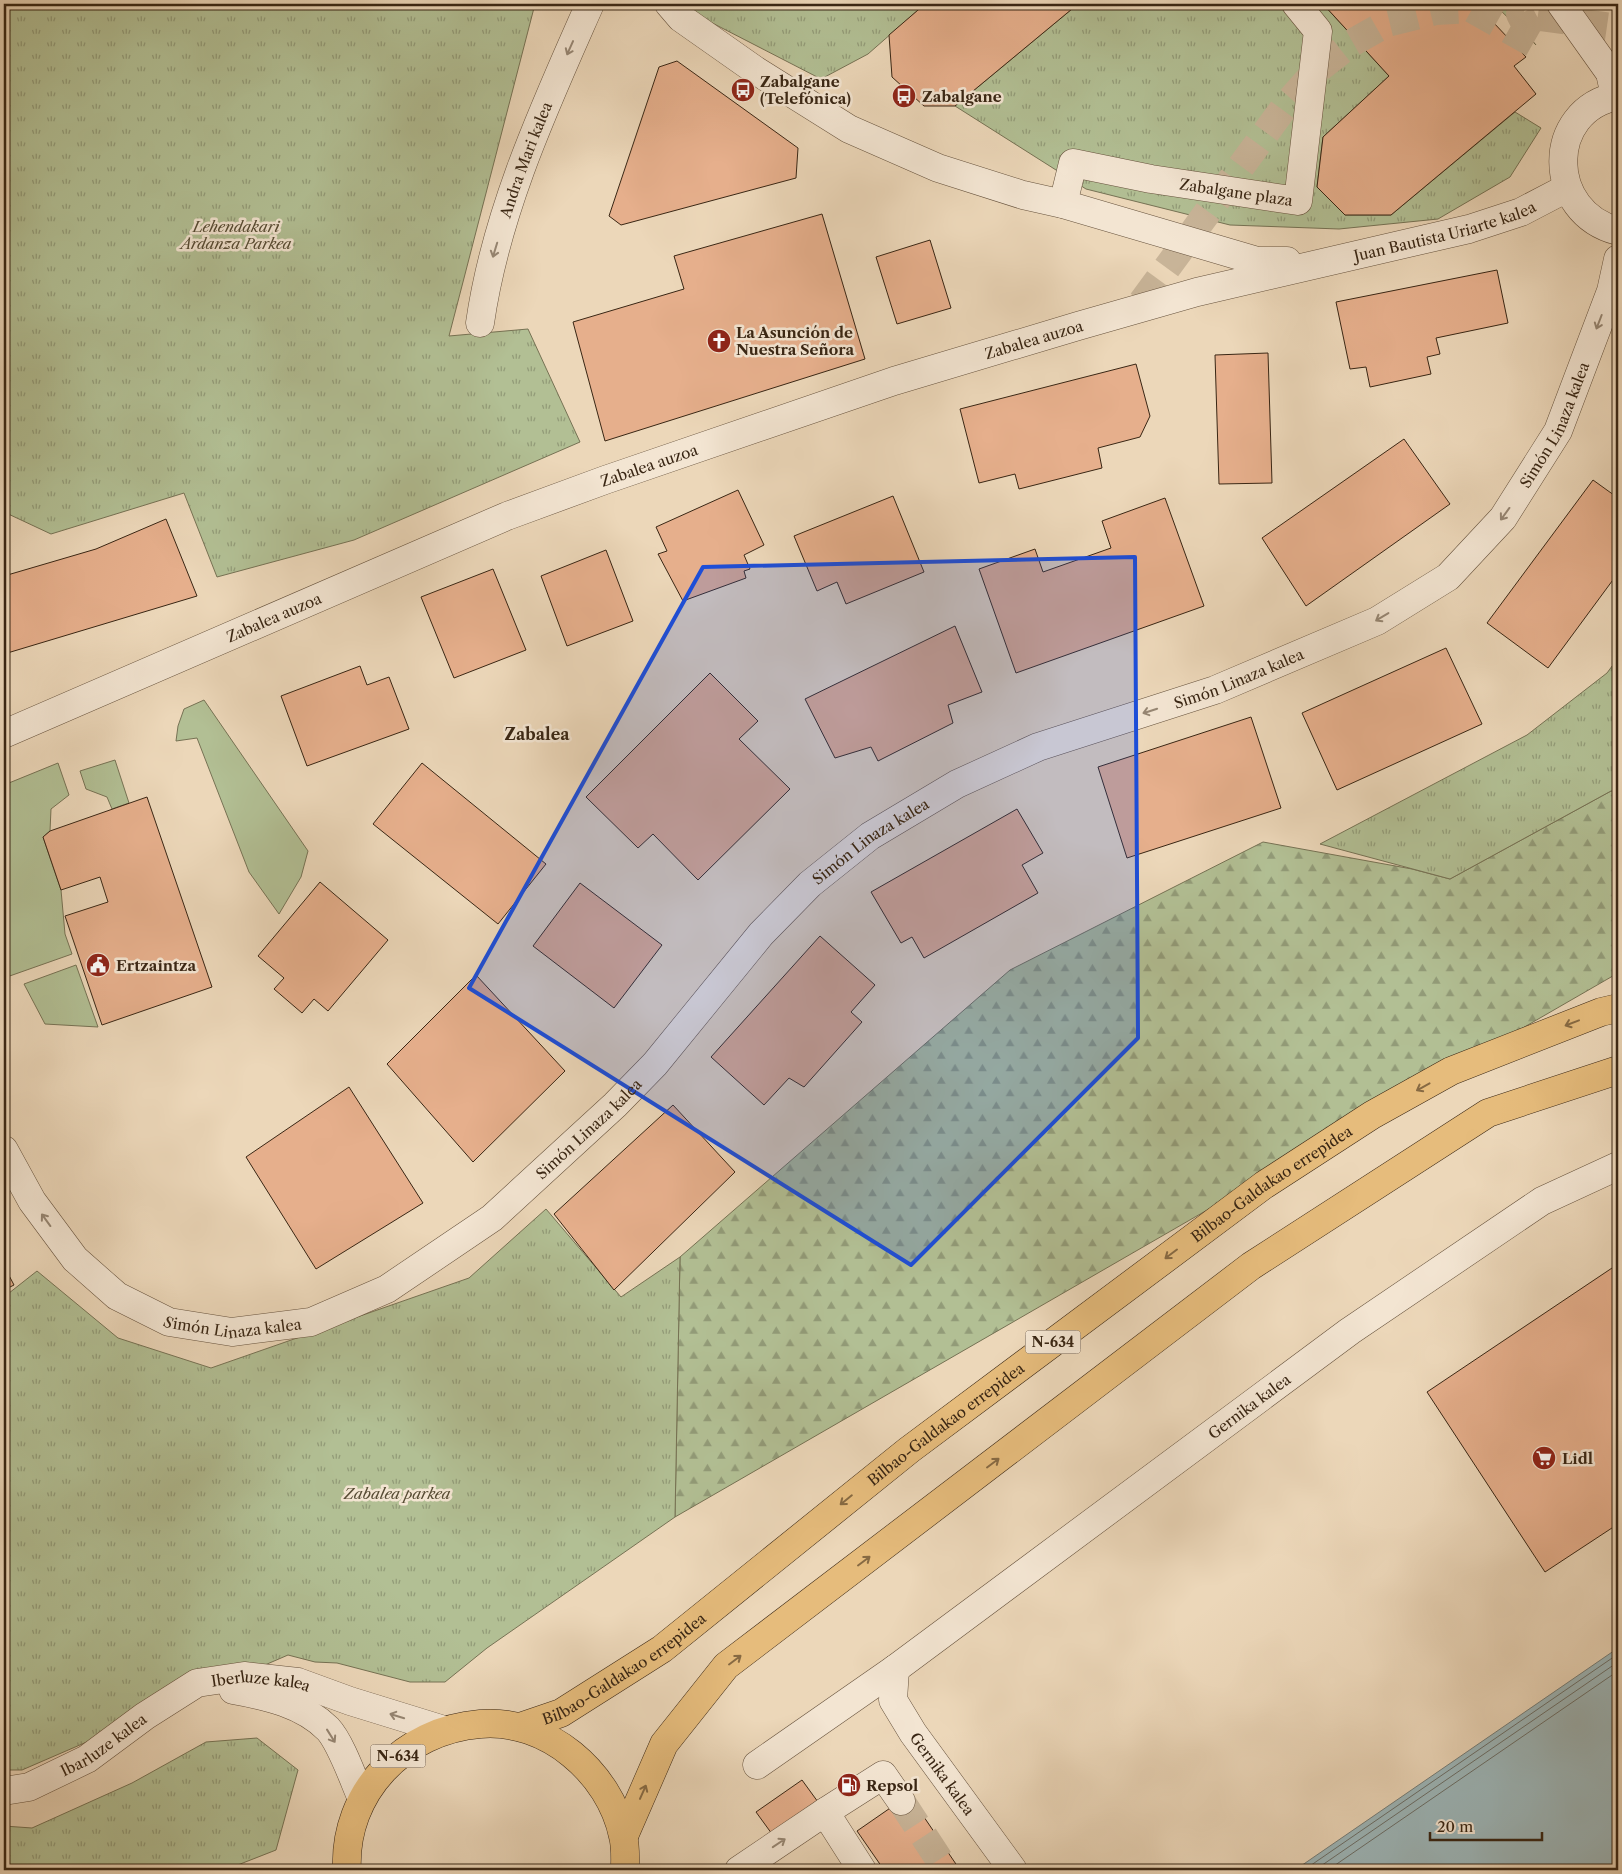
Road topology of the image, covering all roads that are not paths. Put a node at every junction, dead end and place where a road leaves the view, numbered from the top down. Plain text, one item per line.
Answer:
1 (590, 4) edge
2 (669, 4) edge
3 (1296, 4) edge
4 (1561, 4) edge
5 (1617, 96) edge
6 (1567, 188) junction
7 (1063, 204) junction
8 (1618, 231) edge
9 (1618, 259) edge
10 (1318, 262) junction
11 (480, 323) dead end
12 (4, 734) edge
13 (1618, 1008) edge
14 (1618, 1070) edge
15 (4, 1150) edge
16 (1618, 1166) edge
17 (895, 1669) junction
18 (197, 1683) junction
19 (520, 1727) junction
20 (444, 1730) junction
21 (757, 1765) dead end
22 (4, 1791) edge
23 (362, 1799) junction
24 (900, 1801) tunnel mouth
25 (825, 1812) junction
26 (624, 1836) junction
27 (345, 1870) edge
28 (625, 1870) edge
29 (739, 1870) edge
30 (862, 1870) edge
31 (1012, 1870) edge

1 -> 11 street, Andra Mari kalea
2 - 7 street
3 - 7 street, Zabalgane plaza
4 - 5 street
5 - 6 street
6 - 8 street
6 - 10 street, Juan Bautista Uriarte kalea
7 - 10 street
9 -> 15 street, Simón Linaza kalea
10 - 12 street, Zabalea auzoa
13 -> 19 highway, Bilbao-Galdakao errepidea / N-634
26 -> 14 highway, Bilbao-Galdakao errepidea / N-634
16 - 17 street, Gernika kalea
17 - 21 street, Gernika kalea
17 - 31 street, Gernika kalea
20 -> 18 street, Iberluze kalea
18 - 22 street, Ibarluze kalea
18 -> 23 street, Iberluze kalea
19 - 20 highway, Bilbao-Galdakao errepidea / N-634
19 - 26 highway, Bilbao-Galdakao errepidea / N-634
20 - 23 highway, Bilbao-Galdakao errepidea / N-634
23 - 27 highway, Bilbao-Galdakao errepidea / N-634
24 - 25 street
29 -> 25 street
25 - 30 street
26 - 28 highway, Bilbao-Galdakao errepidea / N-634

